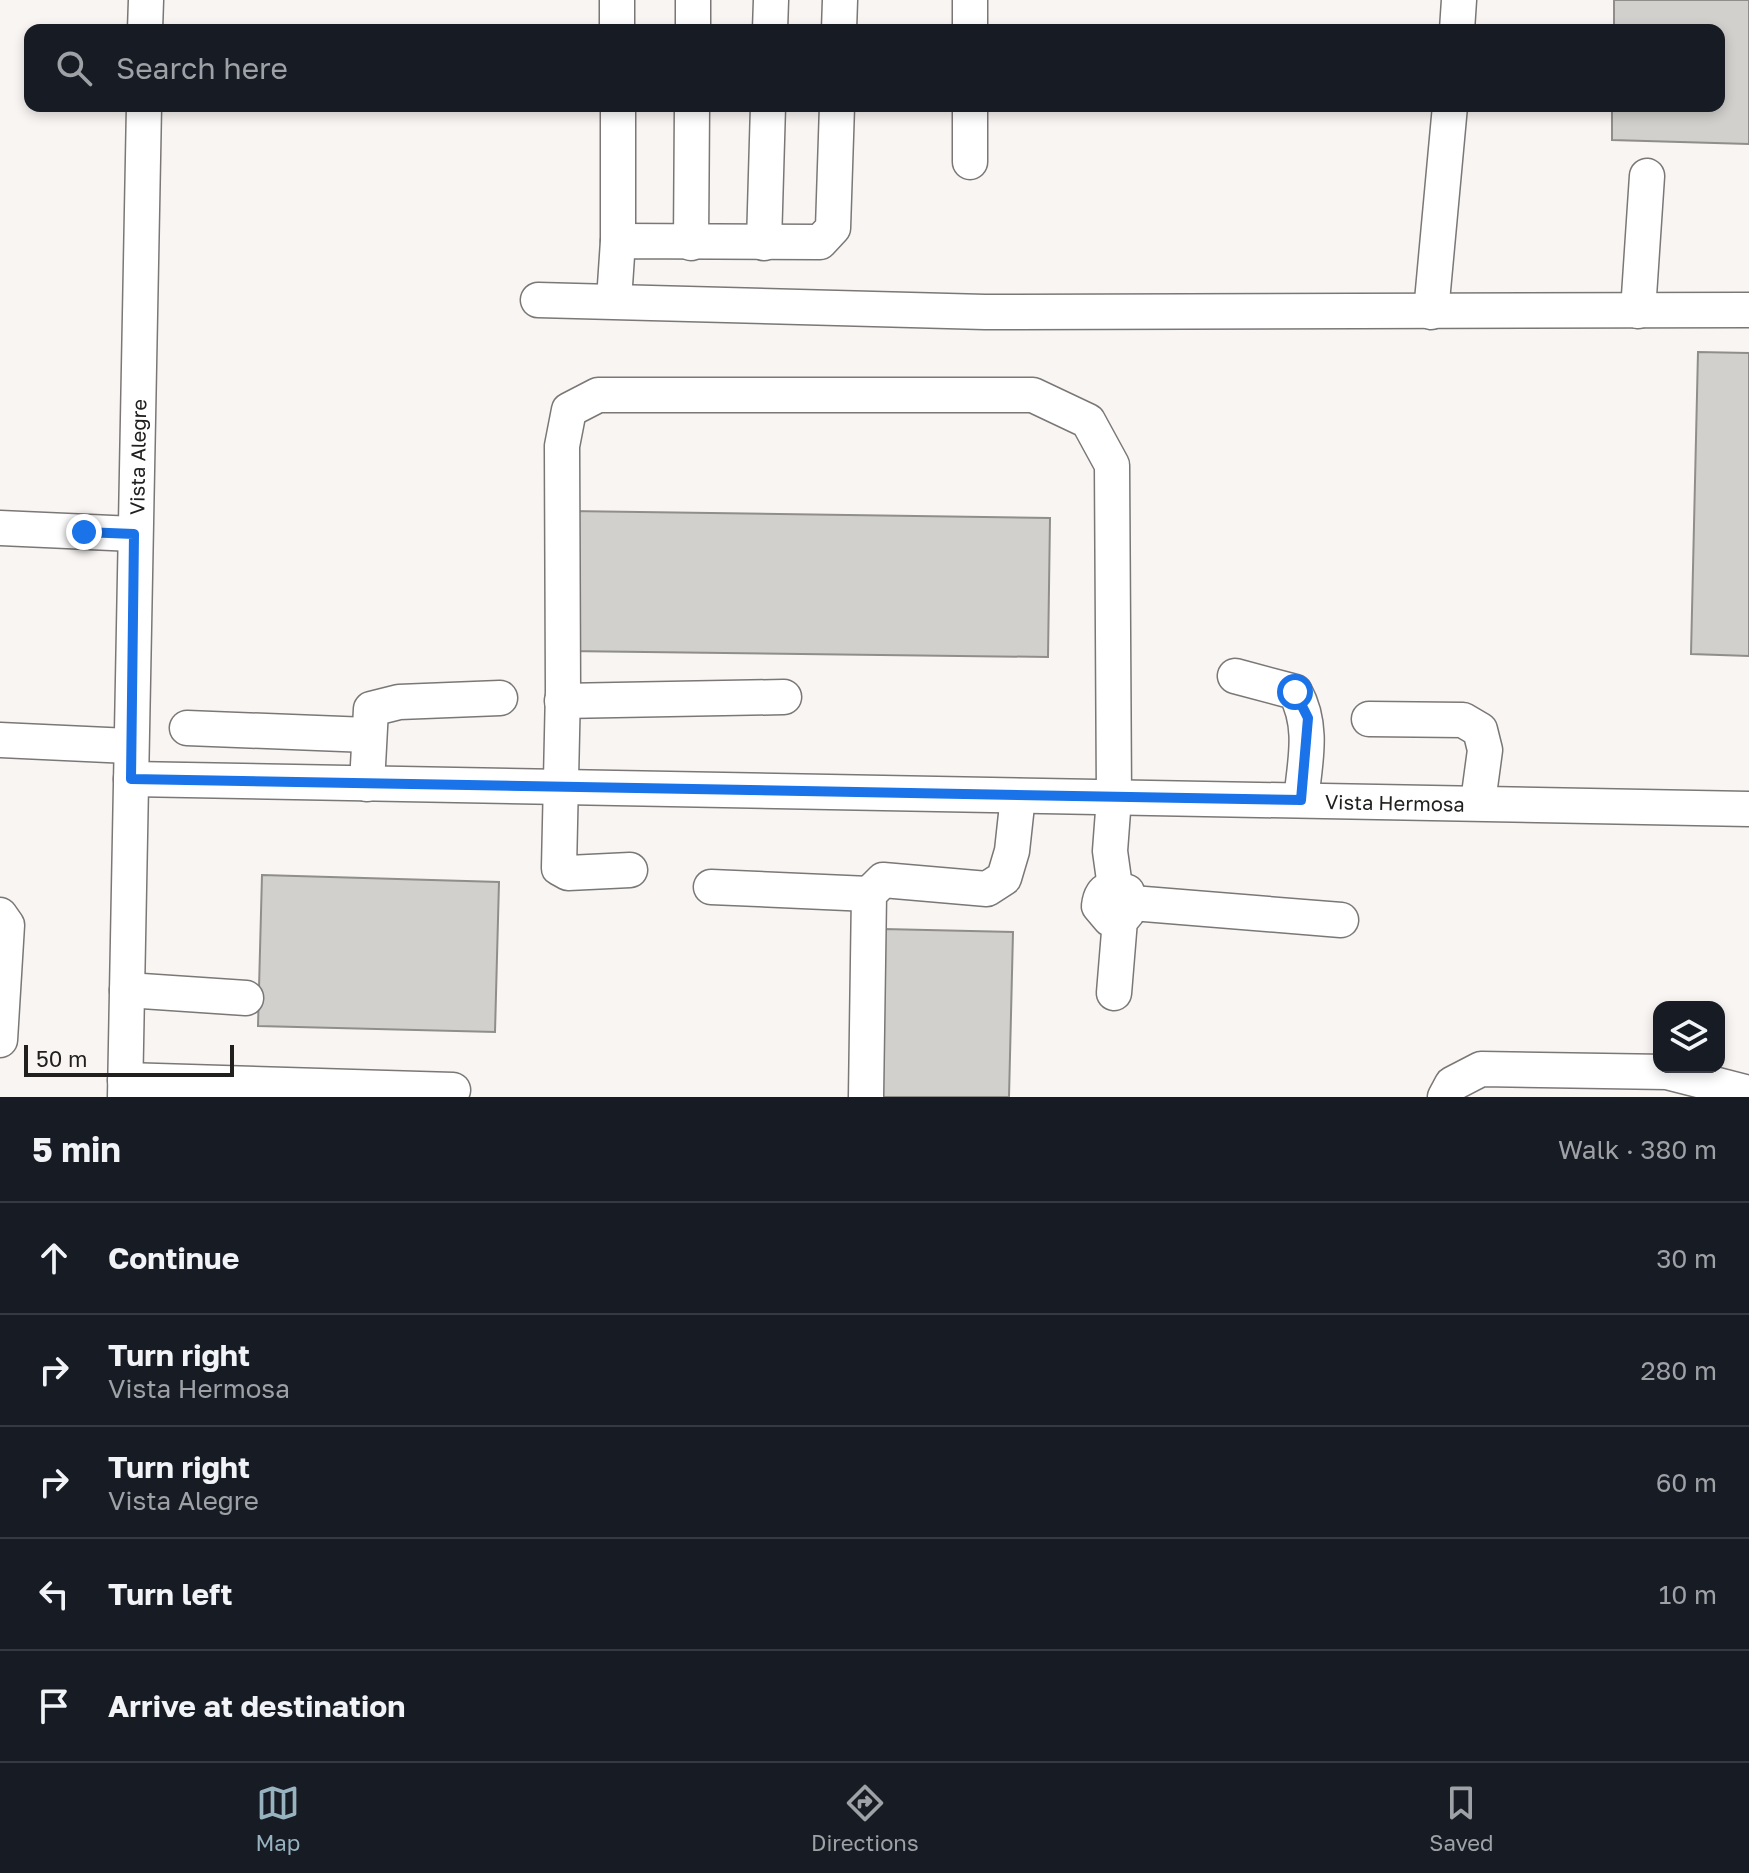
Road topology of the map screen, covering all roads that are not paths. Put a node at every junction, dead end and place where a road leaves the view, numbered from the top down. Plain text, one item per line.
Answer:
1 (146, 0) edge
2 (617, 0) edge
3 (693, 0) edge
4 (771, 0) edge
5 (840, 0) edge
6 (970, 0) edge
7 (1459, 0) edge
8 (145, 24) edge
9 (617, 24) edge
10 (693, 24) edge
11 (770, 24) edge
12 (839, 24) edge
13 (970, 24) edge
14 (1457, 24) edge
15 (144, 112) edge
16 (618, 112) edge
17 (692, 112) edge
18 (768, 112) edge
19 (837, 112) edge
20 (970, 112) edge
21 (1449, 112) edge
22 (970, 162) dead end
23 (1647, 176) dead end
24 (618, 241) junction
25 (691, 243) junction
26 (764, 243) junction
27 (538, 300) dead end
28 (614, 300) junction
29 (1749, 310) edge
30 (1638, 311) junction
31 (1431, 312) junction
32 (0, 528) edge
33 (134, 534) junction
34 (1235, 676) dead end
35 (784, 697) dead end
36 (500, 698) dead end
37 (562, 701) junction
38 (1369, 719) dead end
39 (187, 728) dead end
40 (368, 735) junction
41 (0, 740) edge
42 (130, 763) junction
43 (367, 784) junction
44 (558, 787) junction
45 (1018, 796) junction
46 (1114, 798) junction
47 (1301, 800) junction
48 (1478, 802) junction
49 (1749, 809) edge
50 (630, 870) dead end
51 (711, 887) dead end
52 (869, 894) junction
53 (1122, 903) junction
54 (0, 915) edge
55 (1341, 920) dead end
56 (127, 990) junction
57 (1114, 993) dead end
58 (246, 998) dead end
59 (0, 1040) edge
60 (125, 1088) edge
61 (453, 1090) dead end
62 (1749, 1093) edge
63 (866, 1097) edge
64 (1445, 1097) edge

1 - 8 street
2 - 9 street
3 - 10 street
4 - 11 street
5 - 12 street
6 - 13 street
7 - 14 street
15 - 33 street, Vista Alegre
16 - 24 street
17 - 25 street
18 - 26 street
19 - 26 street
20 - 22 street
21 - 31 street
23 - 30 street
24 - 25 street
24 - 28 street
25 - 26 street
27 - 28 street
28 - 31 street
29 - 30 street
30 - 31 street
32 - 33 street
33 - 42 street, Vista Alegre
34 - 47 street
35 - 37 street
36 - 40 street
37 - 44 street
37 - 46 street
38 - 48 street
39 - 40 street
40 - 43 street
41 - 42 street, Vista Hermosa
42 - 43 street, Vista Hermosa
42 - 56 street, Vista Alegre
43 - 44 street, Vista Hermosa
44 - 45 street, Vista Hermosa
44 - 50 street
45 - 46 street, Vista Hermosa
45 - 52 street
46 - 47 street, Vista Hermosa
46 - 53 street
47 - 48 street, Vista Hermosa
48 - 49 street, Vista Hermosa
51 - 52 street
52 - 63 street
53 - 55 street
53 - 57 street
54 - 59 street
56 - 58 street
56 - 60 street, Vista Alegre
60 - 61 street
62 - 64 street

